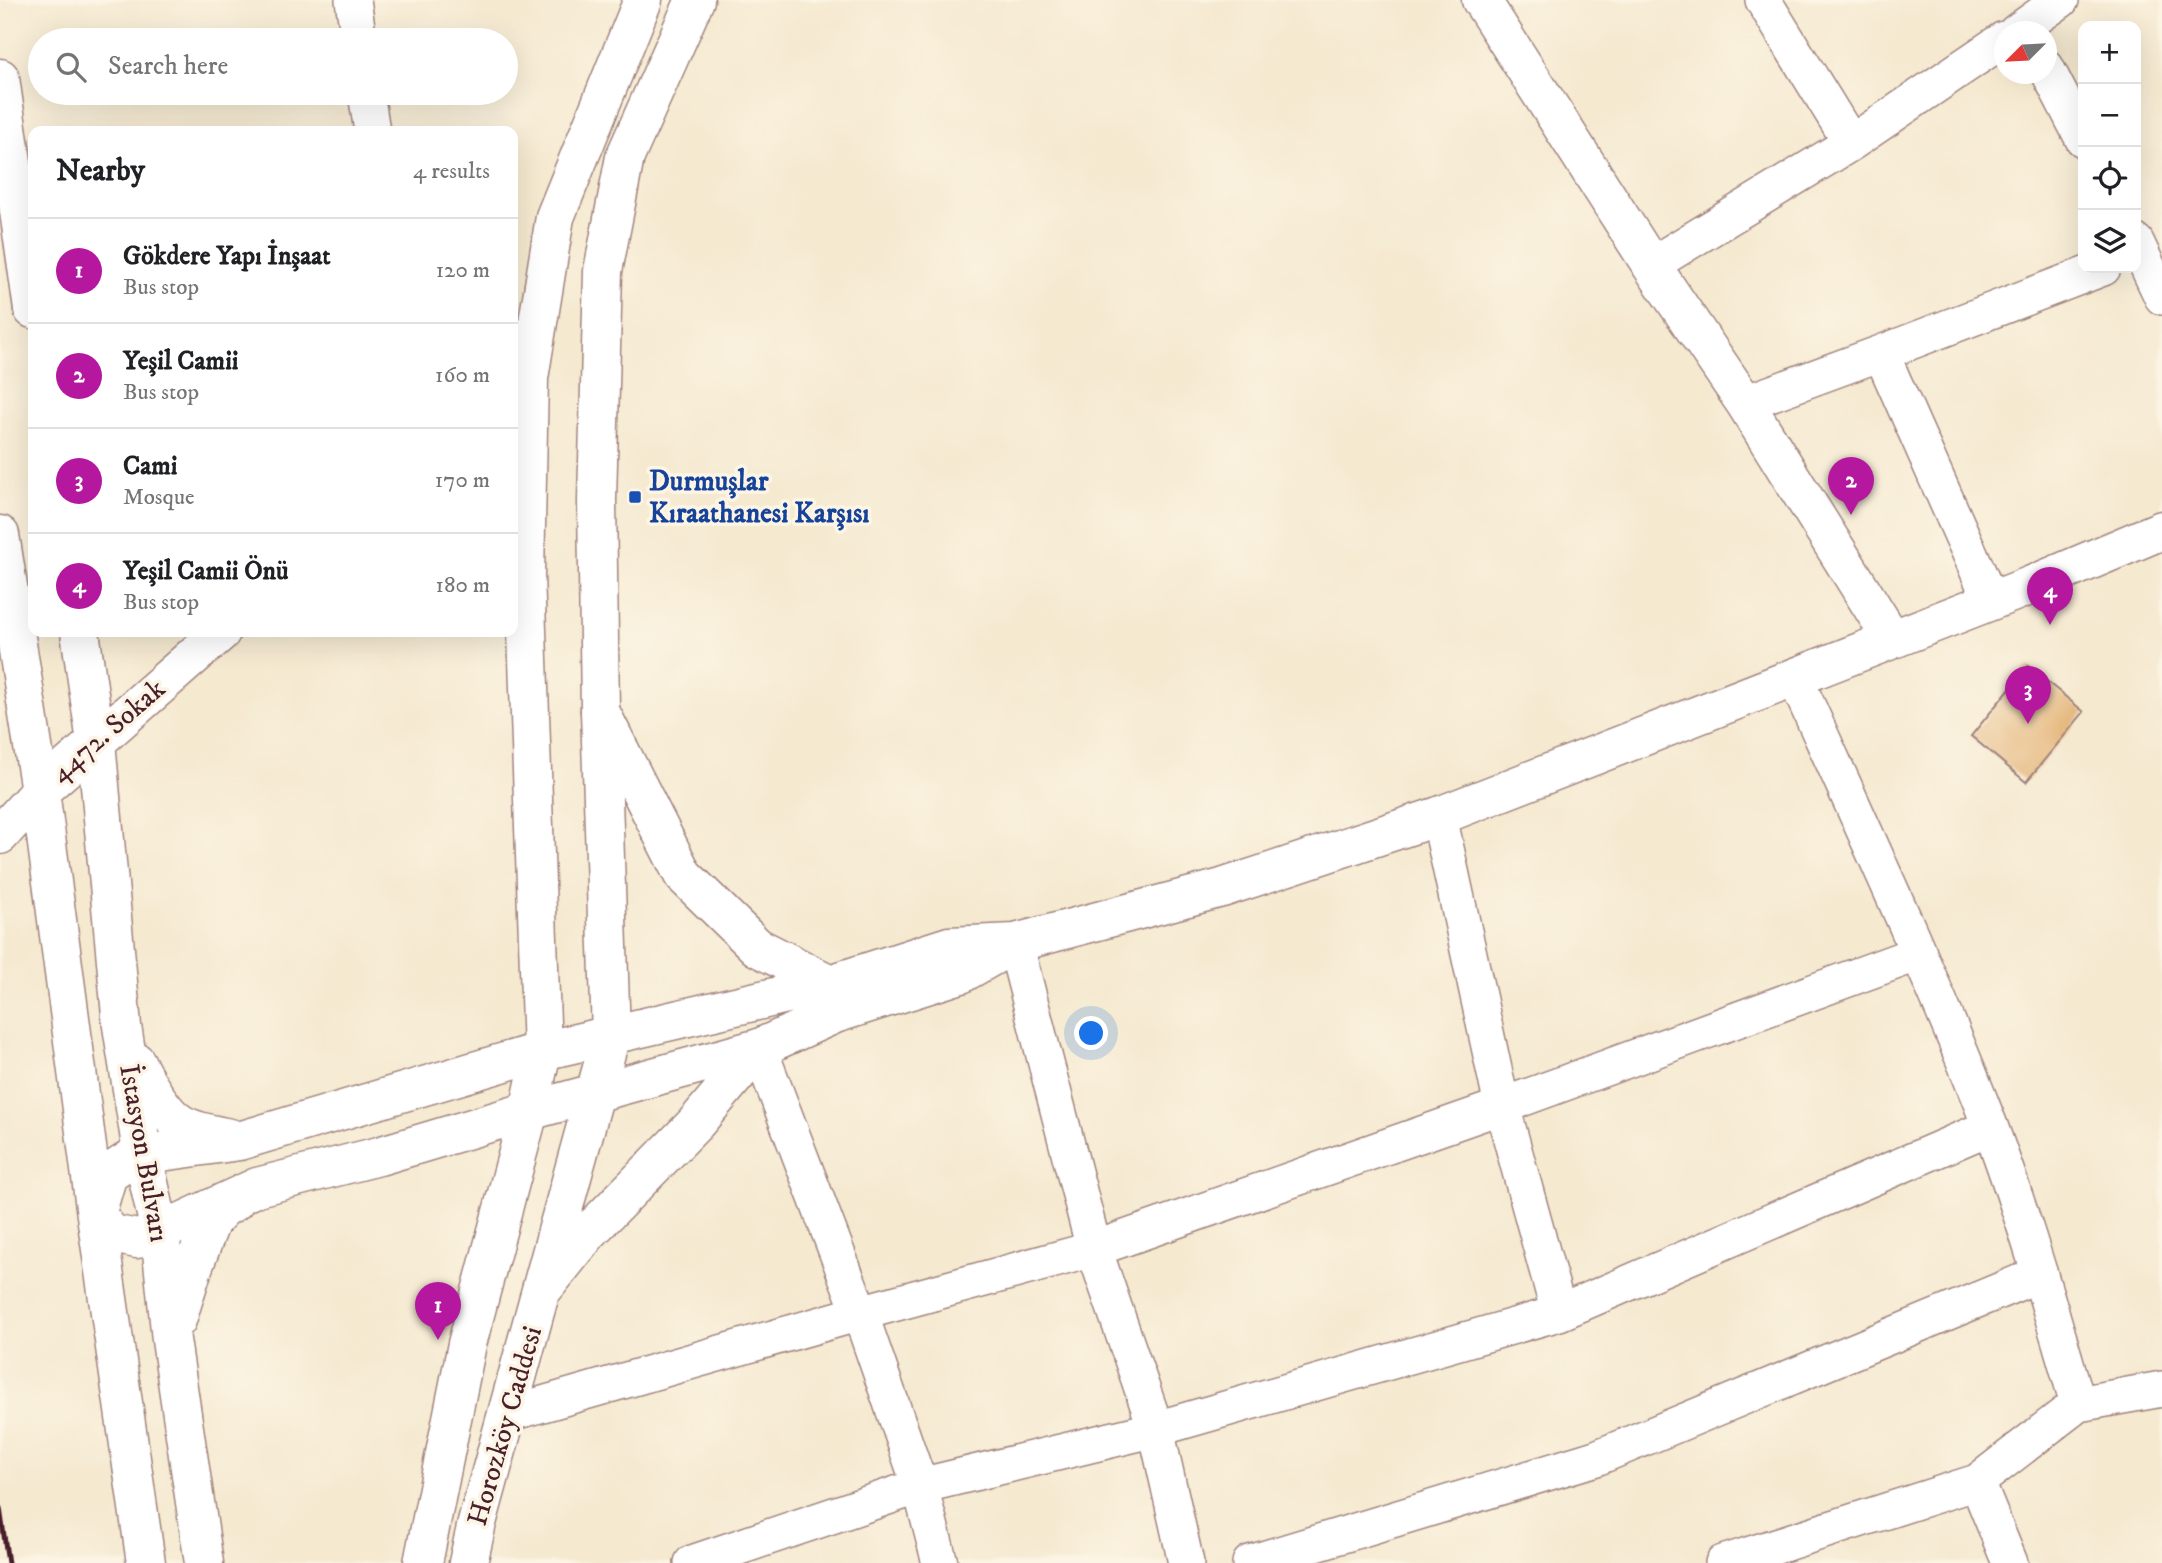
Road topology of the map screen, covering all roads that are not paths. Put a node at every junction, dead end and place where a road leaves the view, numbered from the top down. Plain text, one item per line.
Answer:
1 (353, 0) edge
2 (643, 0) edge
3 (695, 0) edge
4 (1481, 0) edge
5 (1763, 0) edge
6 (2061, 0) edge
7 (2033, 21) edge
8 (357, 28) edge
9 (1994, 48) edge
10 (0, 78) edge
11 (2055, 84) edge
12 (368, 105) edge
13 (371, 126) edge
14 (2078, 129) edge
15 (1851, 143) junction
16 (2141, 256) edge
17 (1651, 265) junction
18 (2090, 273) edge
19 (28, 274) edge
20 (2162, 297) edge
21 (1881, 353) junction
22 (521, 384) edge
23 (1745, 403) junction
24 (2162, 530) edge
25 (0, 535) edge
26 (1991, 601) junction
27 (81, 637) edge
28 (215, 637) edge
29 (1892, 639) junction
30 (1795, 678) junction
31 (600, 711) junction
32 (96, 741) junction
33 (40, 791) junction
34 (1439, 816) junction
35 (0, 835) edge
36 (1015, 943) junction
37 (1919, 953) junction
38 (830, 984) junction
39 (122, 1026) junction
40 (611, 1035) junction
41 (759, 1048) junction
42 (542, 1051) junction
43 (596, 1093) junction
44 (1503, 1106) junction
45 (529, 1111) junction
46 (1990, 1127) junction
47 (239, 1141) junction
48 (142, 1152) junction
49 (257, 1188) junction
50 (96, 1215) junction
51 (160, 1232) junction
52 (1094, 1249) junction
53 (2040, 1274) junction
54 (542, 1289) junction
55 (860, 1313) junction
56 (1559, 1313) junction
57 (171, 1340) junction
58 (2162, 1389) edge
59 (2078, 1404) junction
60 (508, 1414) junction
61 (1156, 1429) junction
62 (1977, 1482) junction
63 (920, 1486) junction
64 (146, 1563) edge
65 (204, 1563) edge
66 (423, 1563) edge
67 (468, 1563) edge
68 (692, 1563) edge
69 (940, 1563) edge
70 (1186, 1563) edge
71 (1250, 1563) edge
72 (1724, 1563) edge
73 (2010, 1563) edge

1 - 8 street
2 - 22 street
3 - 31 street, Horozköy Caddesi
4 - 17 street
5 - 15 street
6 - 7 street
9 - 15 street
10 - 19 street
11 - 14 street
12 - 13 street
15 - 17 street
16 - 20 street
17 - 23 street
18 - 21 street
21 - 23 street
21 - 26 street
22 - 42 street
23 - 29 street
24 - 26 street
25 - 33 street, İstasyon Bulvarı
26 - 29 street
27 - 32 street, İstasyon Bulvarı
28 - 32 street, 4472. Sokak
29 - 30 street
30 - 34 street
30 - 37 street
31 - 38 street
31 - 40 street, Horozköy Caddesi
32 - 33 street, 4472. Sokak
32 - 39 street, İstasyon Bulvarı
33 - 35 street, 4472. Sokak
33 - 50 street, İstasyon Bulvarı
34 - 36 street
34 - 44 street
36 - 38 street
36 - 41 street
36 - 52 street
37 - 44 street
37 - 46 street
38 - 40 street
39 - 47 street
39 - 48 street, İstasyon Bulvarı
40 - 42 street
40 - 43 street, Horozköy Caddesi
41 - 43 street
41 - 54 street
41 - 55 street
42 - 45 street
42 - 47 street
43 - 45 street
43 - 54 street, Horozköy Caddesi
44 - 52 street
44 - 56 street
45 - 49 street
45 - 66 street
46 - 53 street
46 - 56 street
47 - 48 street
48 - 50 street
48 - 51 street, İstasyon Bulvarı
49 - 51 street
49 - 57 street
50 - 51 street
50 - 64 street, İstasyon Bulvarı
51 - 57 street, İstasyon Bulvarı
52 - 55 street
52 - 61 street
53 - 59 street
53 - 71 street
54 - 60 street, Horozköy Caddesi
55 - 60 street
55 - 63 street
56 - 61 street
57 - 65 street, İstasyon Bulvarı
58 - 59 street
59 - 62 street
60 - 67 street, Horozköy Caddesi
61 - 63 street
61 - 70 street
62 - 72 street
62 - 73 street
63 - 68 street
63 - 69 street

